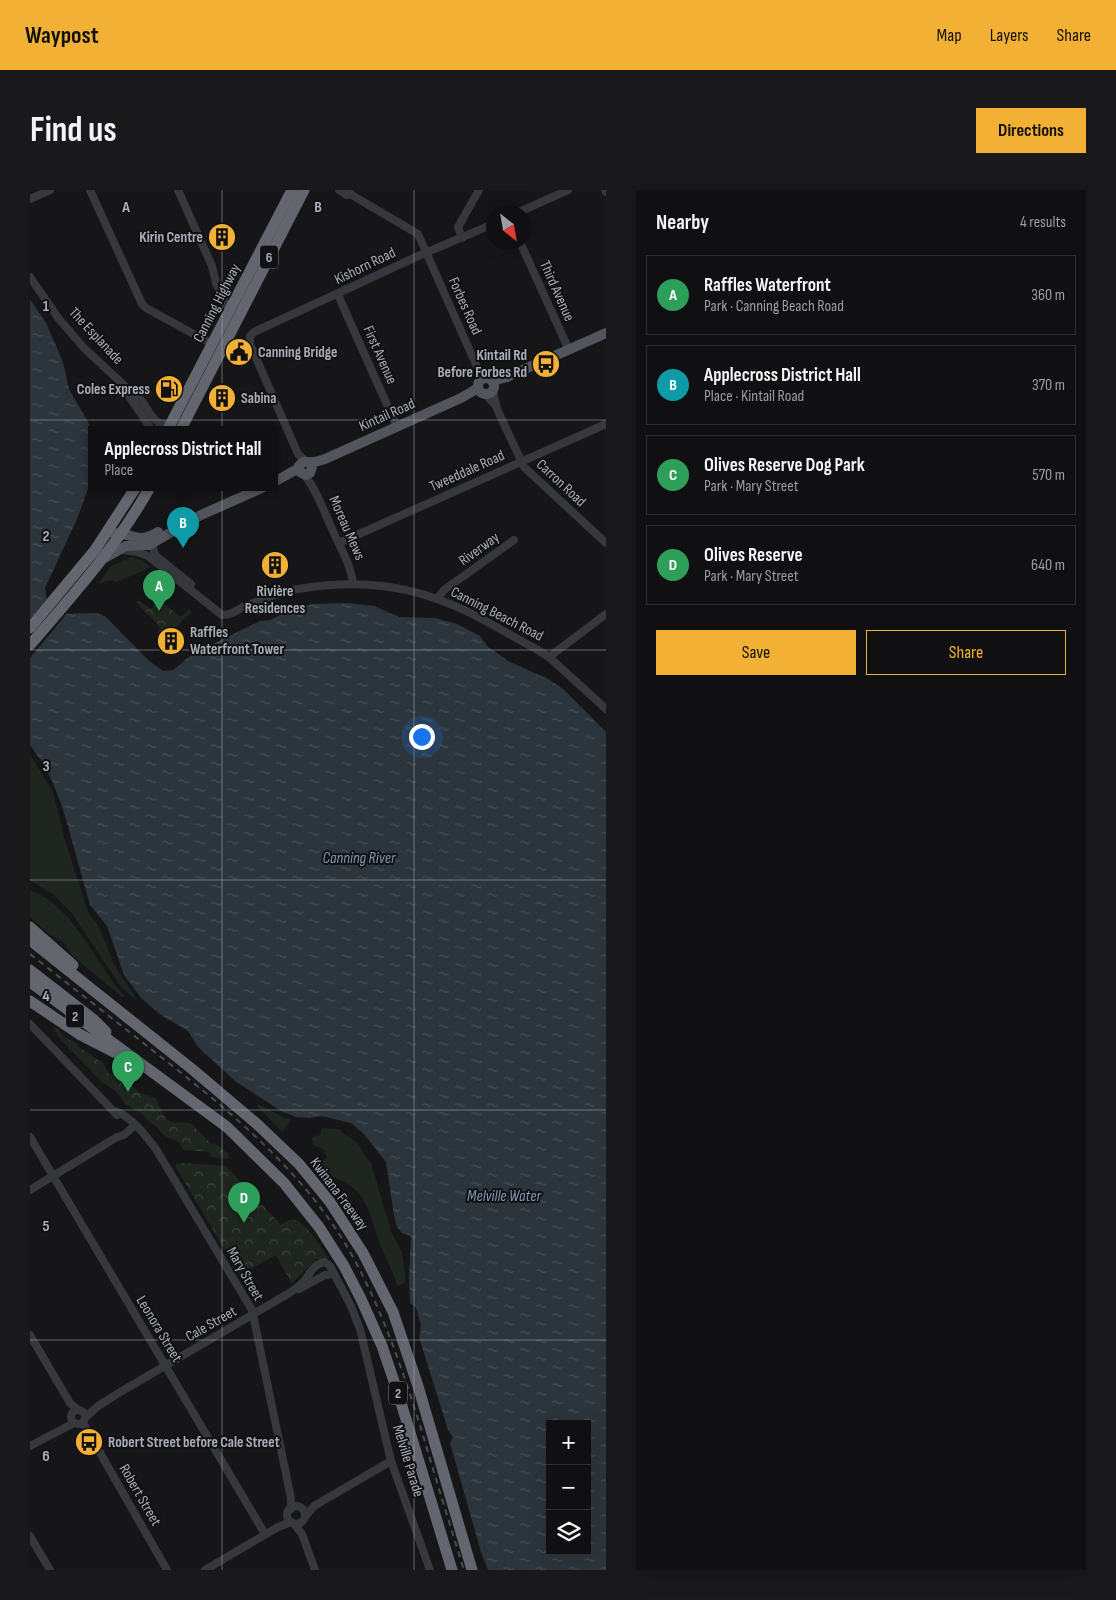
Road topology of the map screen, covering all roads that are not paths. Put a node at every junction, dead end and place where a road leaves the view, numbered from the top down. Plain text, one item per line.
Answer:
1 (49, 190) edge
2 (90, 190) edge
3 (178, 190) edge
4 (292, 190) edge
5 (304, 190) edge
6 (339, 190) edge
7 (478, 190) edge
8 (568, 190) edge
9 (350, 192) edge
10 (30, 199) edge
11 (531, 207) edge
12 (486, 228) edge
13 (462, 238) junction
14 (524, 250) edge
15 (427, 253) junction
16 (30, 277) edge
17 (338, 294) junction
18 (229, 311) junction
19 (606, 333) edge
20 (250, 336) joint
21 (212, 344) junction
22 (568, 350) junction
23 (486, 387) junction
24 (126, 388) junction
25 (149, 426) edge
26 (168, 426) edge
27 (173, 426) edge
28 (174, 426) edge
29 (397, 427) junction
30 (605, 427) edge
31 (521, 462) junction
32 (305, 467) junction
33 (279, 480) edge
34 (133, 491) edge
35 (147, 491) edge
36 (255, 491) edge
37 (201, 515) junction
38 (121, 533) junction
39 (105, 536) junction
40 (514, 540) dead end
41 (154, 542) junction
42 (339, 543) junction
43 (606, 543) edge
44 (120, 550) junction
45 (100, 561) junction
46 (353, 584) junction
47 (437, 599) junction
48 (61, 600) junction
49 (239, 609) junction
50 (606, 614) edge
51 (30, 628) edge
52 (30, 645) edge
53 (549, 657) junction
54 (606, 710) edge
55 (30, 927) edge
56 (30, 940) edge
57 (30, 948) edge
58 (30, 970) edge
59 (30, 982) edge
60 (30, 1001) edge
61 (110, 1003) junction
62 (30, 1024) edge
63 (120, 1048) junction
64 (160, 1076) junction
65 (236, 1105) junction
66 (131, 1125) junction
67 (30, 1137) edge
68 (53, 1176) junction
69 (30, 1190) edge
70 (334, 1274) junction
71 (286, 1296) junction
72 (252, 1316) junction
73 (30, 1335) edge
74 (165, 1366) junction
75 (78, 1418) junction
76 (30, 1446) edge
77 (391, 1461) junction
78 (314, 1506) junction
79 (294, 1514) junction
80 (304, 1519) junction
81 (265, 1534) junction
82 (302, 1534) junction
83 (30, 1536) edge
84 (50, 1570) edge
85 (167, 1570) edge
86 (205, 1570) edge
87 (315, 1570) edge
88 (430, 1570) edge
89 (452, 1570) edge
90 (472, 1570) edge

1 - 10 street
2 - 21 street
3 - 18 street
4 - 18 highway, Canning Highway / 6
5 - 28 highway, Canning Highway / 6
6 - 9 street, Forbes Road
7 - 13 street
8 - 11 street
9 - 15 street, Forbes Road
12 - 13 street, Kishorn Road
13 - 15 street, Kishorn Road
14 - 22 street, Third Avenue
15 - 17 street, Kishorn Road
15 - 23 street, Forbes Road
16 - 24 street, The Esplanade
17 - 20 street, Kishorn Road
17 - 29 street, First Avenue
18 - 21 highway, Canning Highway / 6
19 - 22 main road, Kintail Road
20 - 32 street, Moreau Mews
21 - 27 highway, Canning Highway / 6
22 - 23 main road, Kintail Road
23 - 29 main road, Kintail Road
23 - 31 street, Forbes Road
24 - 25 street, The Esplanade
24 - 26 street, The Esplanade
29 - 32 main road, Kintail Road
30 - 31 street, Tweeddale Road
31 - 42 street, Tweeddale Road
31 - 43 street, Carron Road
32 - 33 main road, Kintail Road
32 - 42 street, Moreau Mews
34 - 39 highway
35 - 38 highway
36 - 37 main road
37 - 38 main road
37 - 41 main road
38 - 39 main road
38 - 45 highway
39 - 48 highway
40 - 47 street, Riverway
41 - 44 main road
41 - 49 street
42 - 46 street, Moreau Mews
44 - 45 main road
44 - 49 street, Canning Beach Road
45 - 48 highway
46 - 47 street, Canning Beach Road
46 - 49 street, Canning Beach Road
47 - 53 street, Canning Beach Road
48 - 51 highway
48 - 52 highway
50 - 53 street
53 - 54 street, Canning Beach Road
55 - 65 highway
56 - 61 highway, Kwinana Freeway / 2
57 - 61 highway
58 - 63 highway
59 - 63 highway, 2
60 - 64 highway
61 - 65 highway, Kwinana Freeway / 2
62 - 66 street, Mary Street
63 - 64 highway, 2
64 - 89 highway, 2
65 - 90 highway, Kwinana Freeway / 2
66 - 68 street
66 - 72 street, Mary Street
67 - 68 street, Leonora Street
68 - 69 street
68 - 74 street, Leonora Street
70 - 71 street, Cale Street
70 - 71 street, Cale Street
70 - 77 street, Melville Parade
71 - 72 street, Cale Street
72 - 74 street, Cale Street
72 - 79 street, Mary Street
73 - 75 street, Robert Street
74 - 75 street, Cale Street
74 - 81 street, Leonora Street
75 - 76 street, Cale Street
75 - 85 street, Robert Street
77 - 78 street
77 - 88 street, Melville Parade
78 - 79 street
78 - 80 street
79 - 80 street, Mary Street
79 - 80 street
79 - 81 street
79 - 82 street
80 - 82 street
81 - 86 street
82 - 87 street
83 - 84 street

